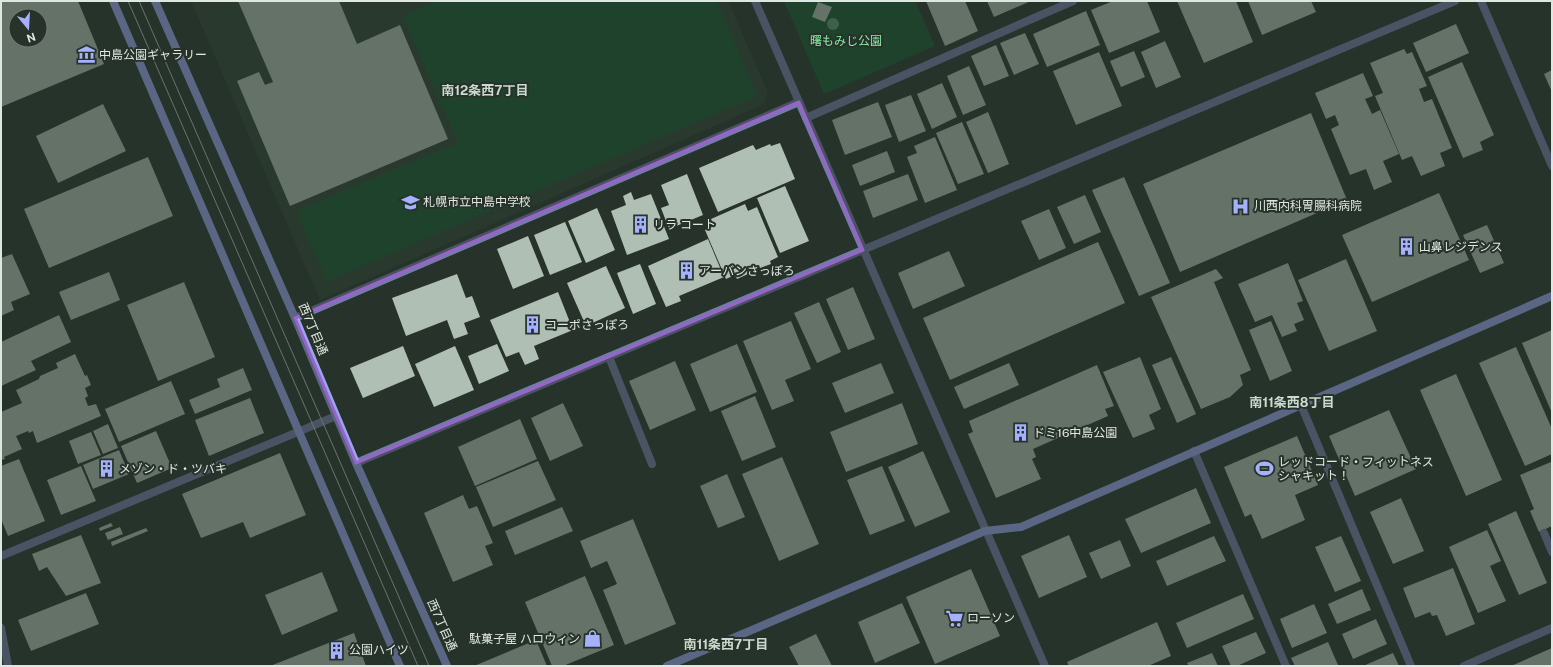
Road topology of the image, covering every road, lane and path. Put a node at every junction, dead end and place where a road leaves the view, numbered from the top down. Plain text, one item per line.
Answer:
1 (114, 1) edge
2 (155, 1) edge
3 (755, 1) edge
4 (1073, 1) edge
5 (1455, 1) edge
6 (1481, 1) edge
7 (799, 102) junction
8 (806, 118) junction
9 (1552, 166) edge
10 (863, 250) junction
11 (1552, 296) edge
12 (296, 318) junction
13 (609, 357) junction
14 (1301, 405) junction
15 (336, 416) junction
16 (299, 432) junction
17 (1194, 451) junction
18 (356, 463) junction
19 (652, 464) dead end
20 (985, 531) junction
21 (1544, 533) dead end
22 (1552, 552) edge
23 (1, 556) edge
24 (1, 628) edge
25 (1552, 628) edge
26 (8, 666) edge
27 (400, 666) edge
28 (447, 666) edge
29 (667, 666) edge
30 (1044, 666) edge
31 (1286, 666) edge
32 (1411, 666) edge
33 (1464, 666) edge

1 - 16 street
2 - 12 street, 西7丁目通
3 - 7 street
4 - 8 street
5 - 10 street
6 - 9 street
7 - 8 street
7 - 12 street
8 - 10 street
10 - 13 street
10 - 20 street
11 - 14 street
12 - 15 street, 西7丁目通
13 - 18 street
13 - 19 street
14 - 17 street
14 - 32 street
15 - 16 street
15 - 18 street, 西7丁目通
16 - 23 street
16 - 27 street
17 - 20 street
17 - 31 street
18 - 28 street, 西7丁目通
20 - 29 street
20 - 30 street
21 - 22 street
24 - 26 street
25 - 33 street

